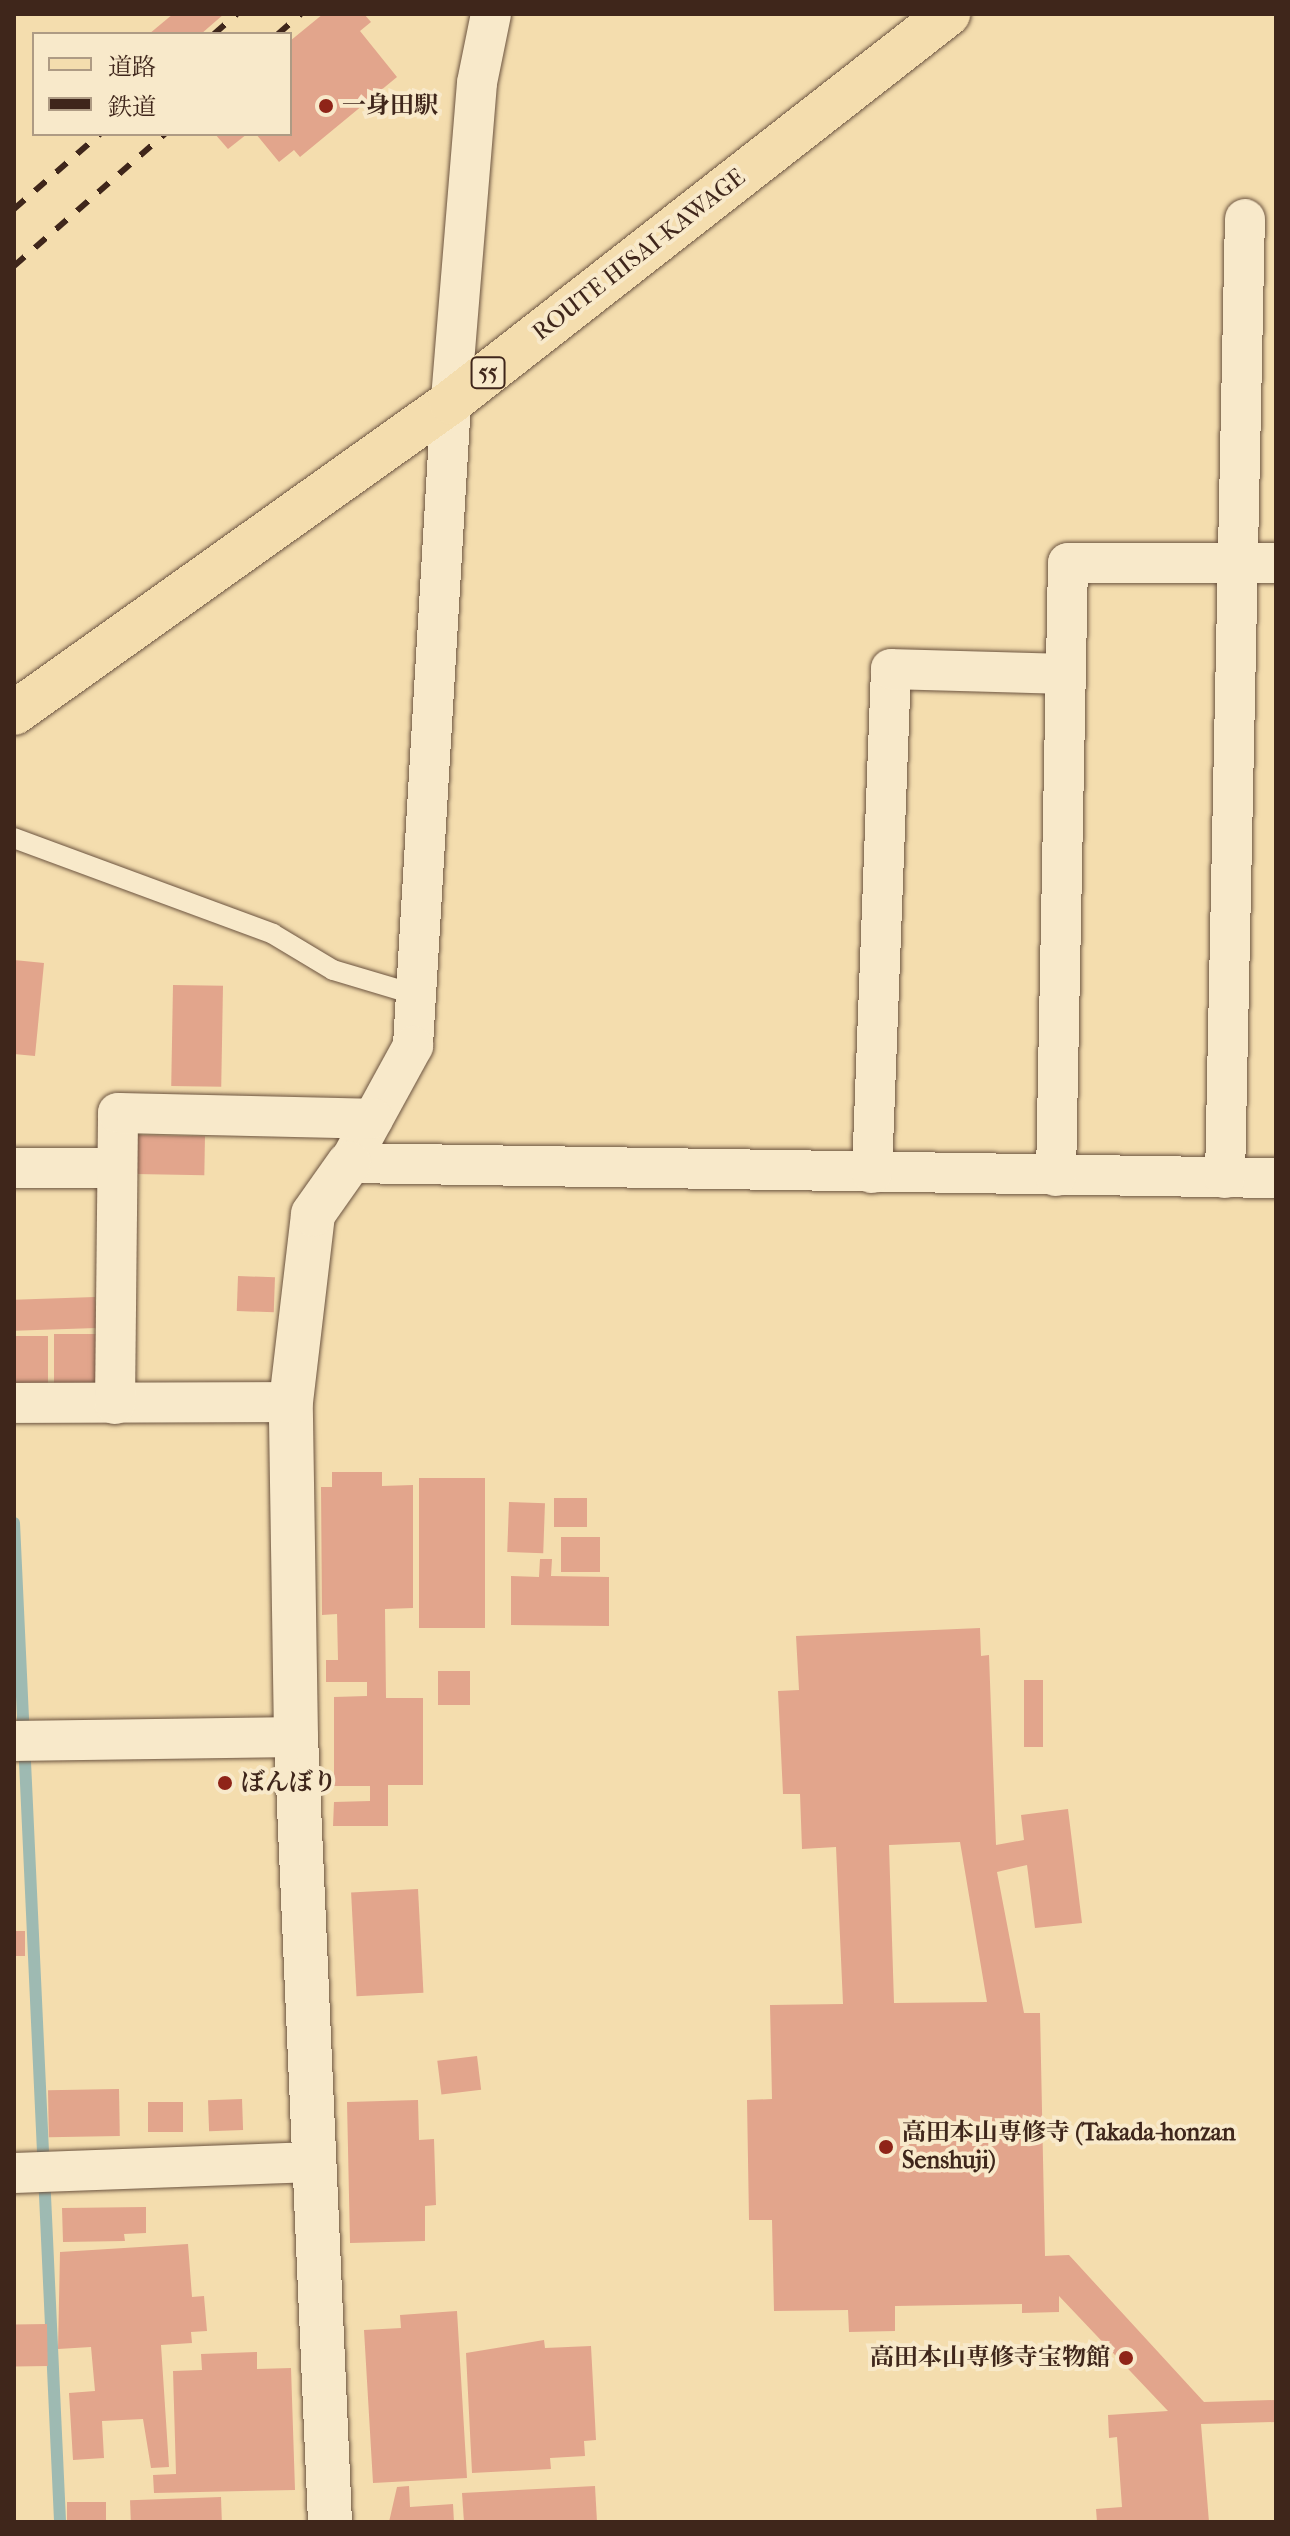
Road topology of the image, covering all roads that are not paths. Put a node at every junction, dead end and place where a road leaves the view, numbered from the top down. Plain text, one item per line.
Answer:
1 (491, 14) edge
2 (948, 14) edge
3 (1245, 219) dead end
4 (1259, 356) edge
5 (451, 402) junction
6 (1276, 563) edge
7 (1237, 565) junction
8 (1065, 674) junction
9 (14, 713) edge
10 (14, 838) edge
11 (417, 995) junction
12 (373, 1119) junction
13 (349, 1163) junction
14 (14, 1168) edge
15 (116, 1168) junction
16 (872, 1173) junction
17 (1056, 1176) junction
18 (1225, 1178) junction
19 (1276, 1178) edge
20 (291, 1402) junction
21 (14, 1403) edge
22 (115, 1404) junction
23 (296, 1737) junction
24 (29, 1741) edge
25 (314, 2162) junction
26 (36, 2172) edge
27 (330, 2522) edge

1 - 5 street
2 - 5 main road, ROUTE HISAI-KAWAGE / 55
3 - 4 street
4 - 7 street
5 - 9 main road, ROUTE HISAI-KAWAGE / 55
5 - 11 street
6 - 7 street
7 - 8 street
7 - 18 street
8 - 16 street
8 - 17 street
10 - 11 lane
11 - 12 street
12 - 13 street
12 - 15 street
13 - 16 street
13 - 20 street
14 - 15 street
15 - 22 street
16 - 17 street
17 - 18 street
18 - 19 street
20 - 22 street
20 - 23 street
21 - 22 street
23 - 24 street
23 - 25 street
25 - 26 street
25 - 27 street

